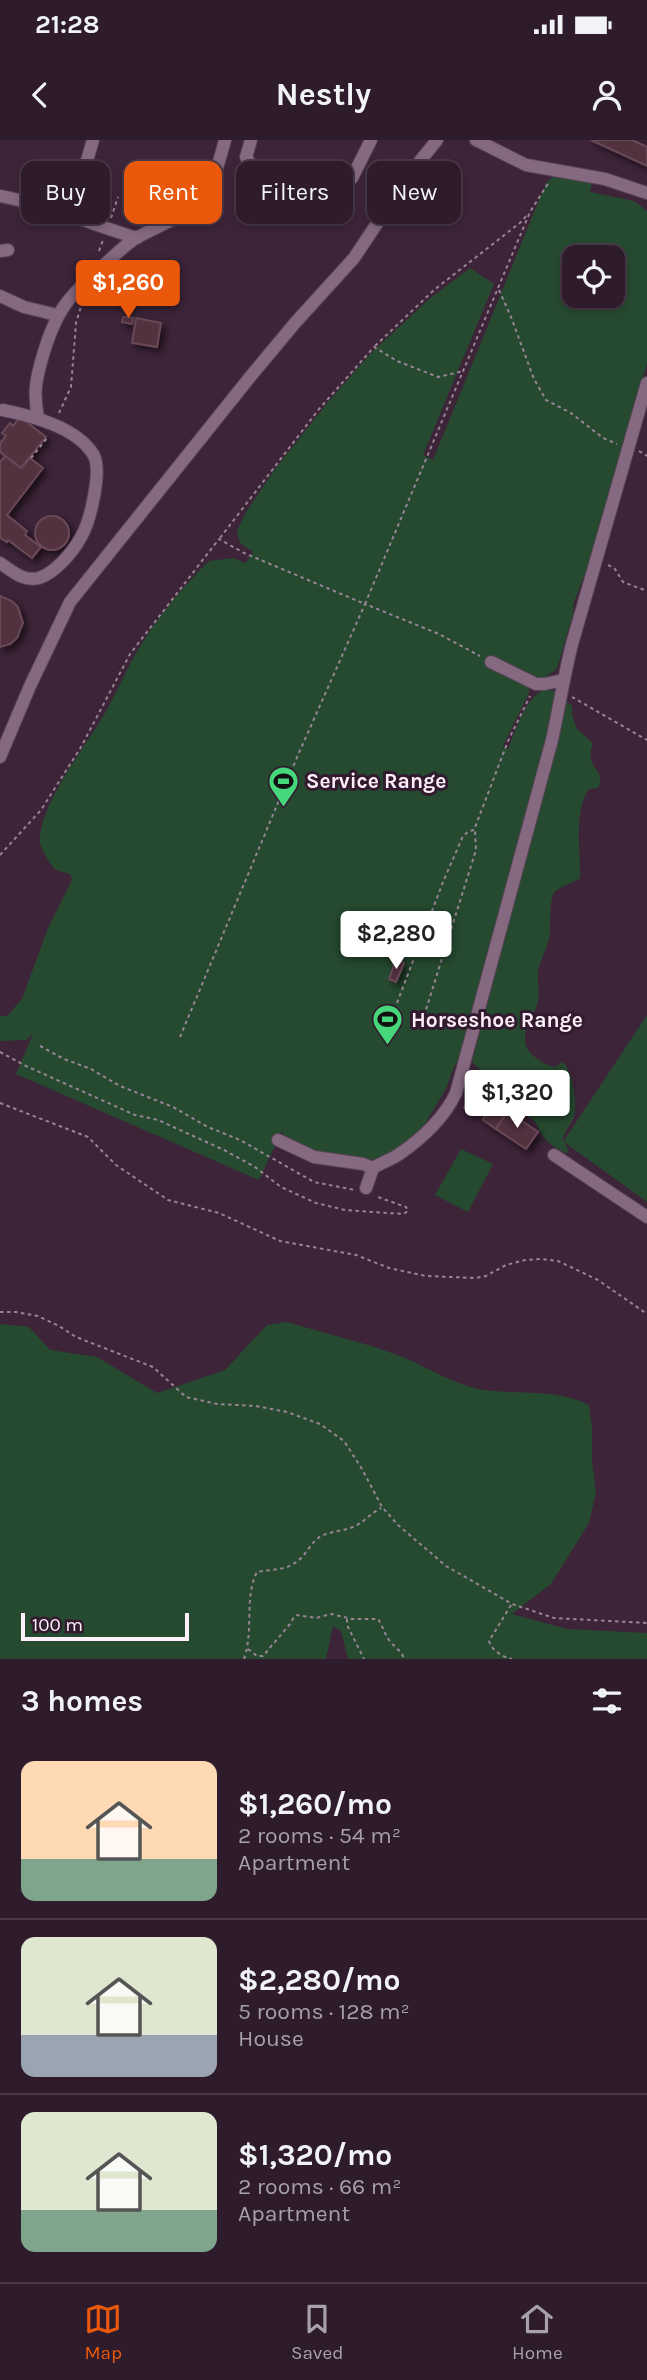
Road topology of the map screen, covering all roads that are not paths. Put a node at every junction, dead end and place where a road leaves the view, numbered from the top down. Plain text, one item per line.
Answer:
1 (93, 140) edge
2 (225, 140) edge
3 (251, 140) edge
4 (371, 140) edge
5 (437, 140) edge
6 (478, 141) edge
7 (87, 161) edge
8 (647, 193) edge
9 (0, 196) edge
10 (21, 202) edge
11 (94, 224) edge
12 (137, 238) junction
13 (0, 296) edge
14 (57, 315) junction
15 (647, 383) edge
16 (1, 410) edge
17 (38, 417) junction
18 (0, 563) edge
19 (491, 663) road end
20 (563, 686) junction
21 (0, 757) edge
22 (278, 1140) dead end
23 (554, 1155) dead end
24 (373, 1168) junction
25 (366, 1188) road end
26 (647, 1217) edge

1 - 7 lane
2 - 12 lane
3 - 4 lane
5 - 21 lane
6 - 8 lane
9 - 10 lane
11 - 12 lane
12 - 14 lane
13 - 14 lane
14 - 17 lane
15 - 20 lane
16 - 17 lane
17 - 18 lane
19 - 20 lane
20 - 24 lane
22 - 24 lane
23 - 26 lane
24 - 25 lane

